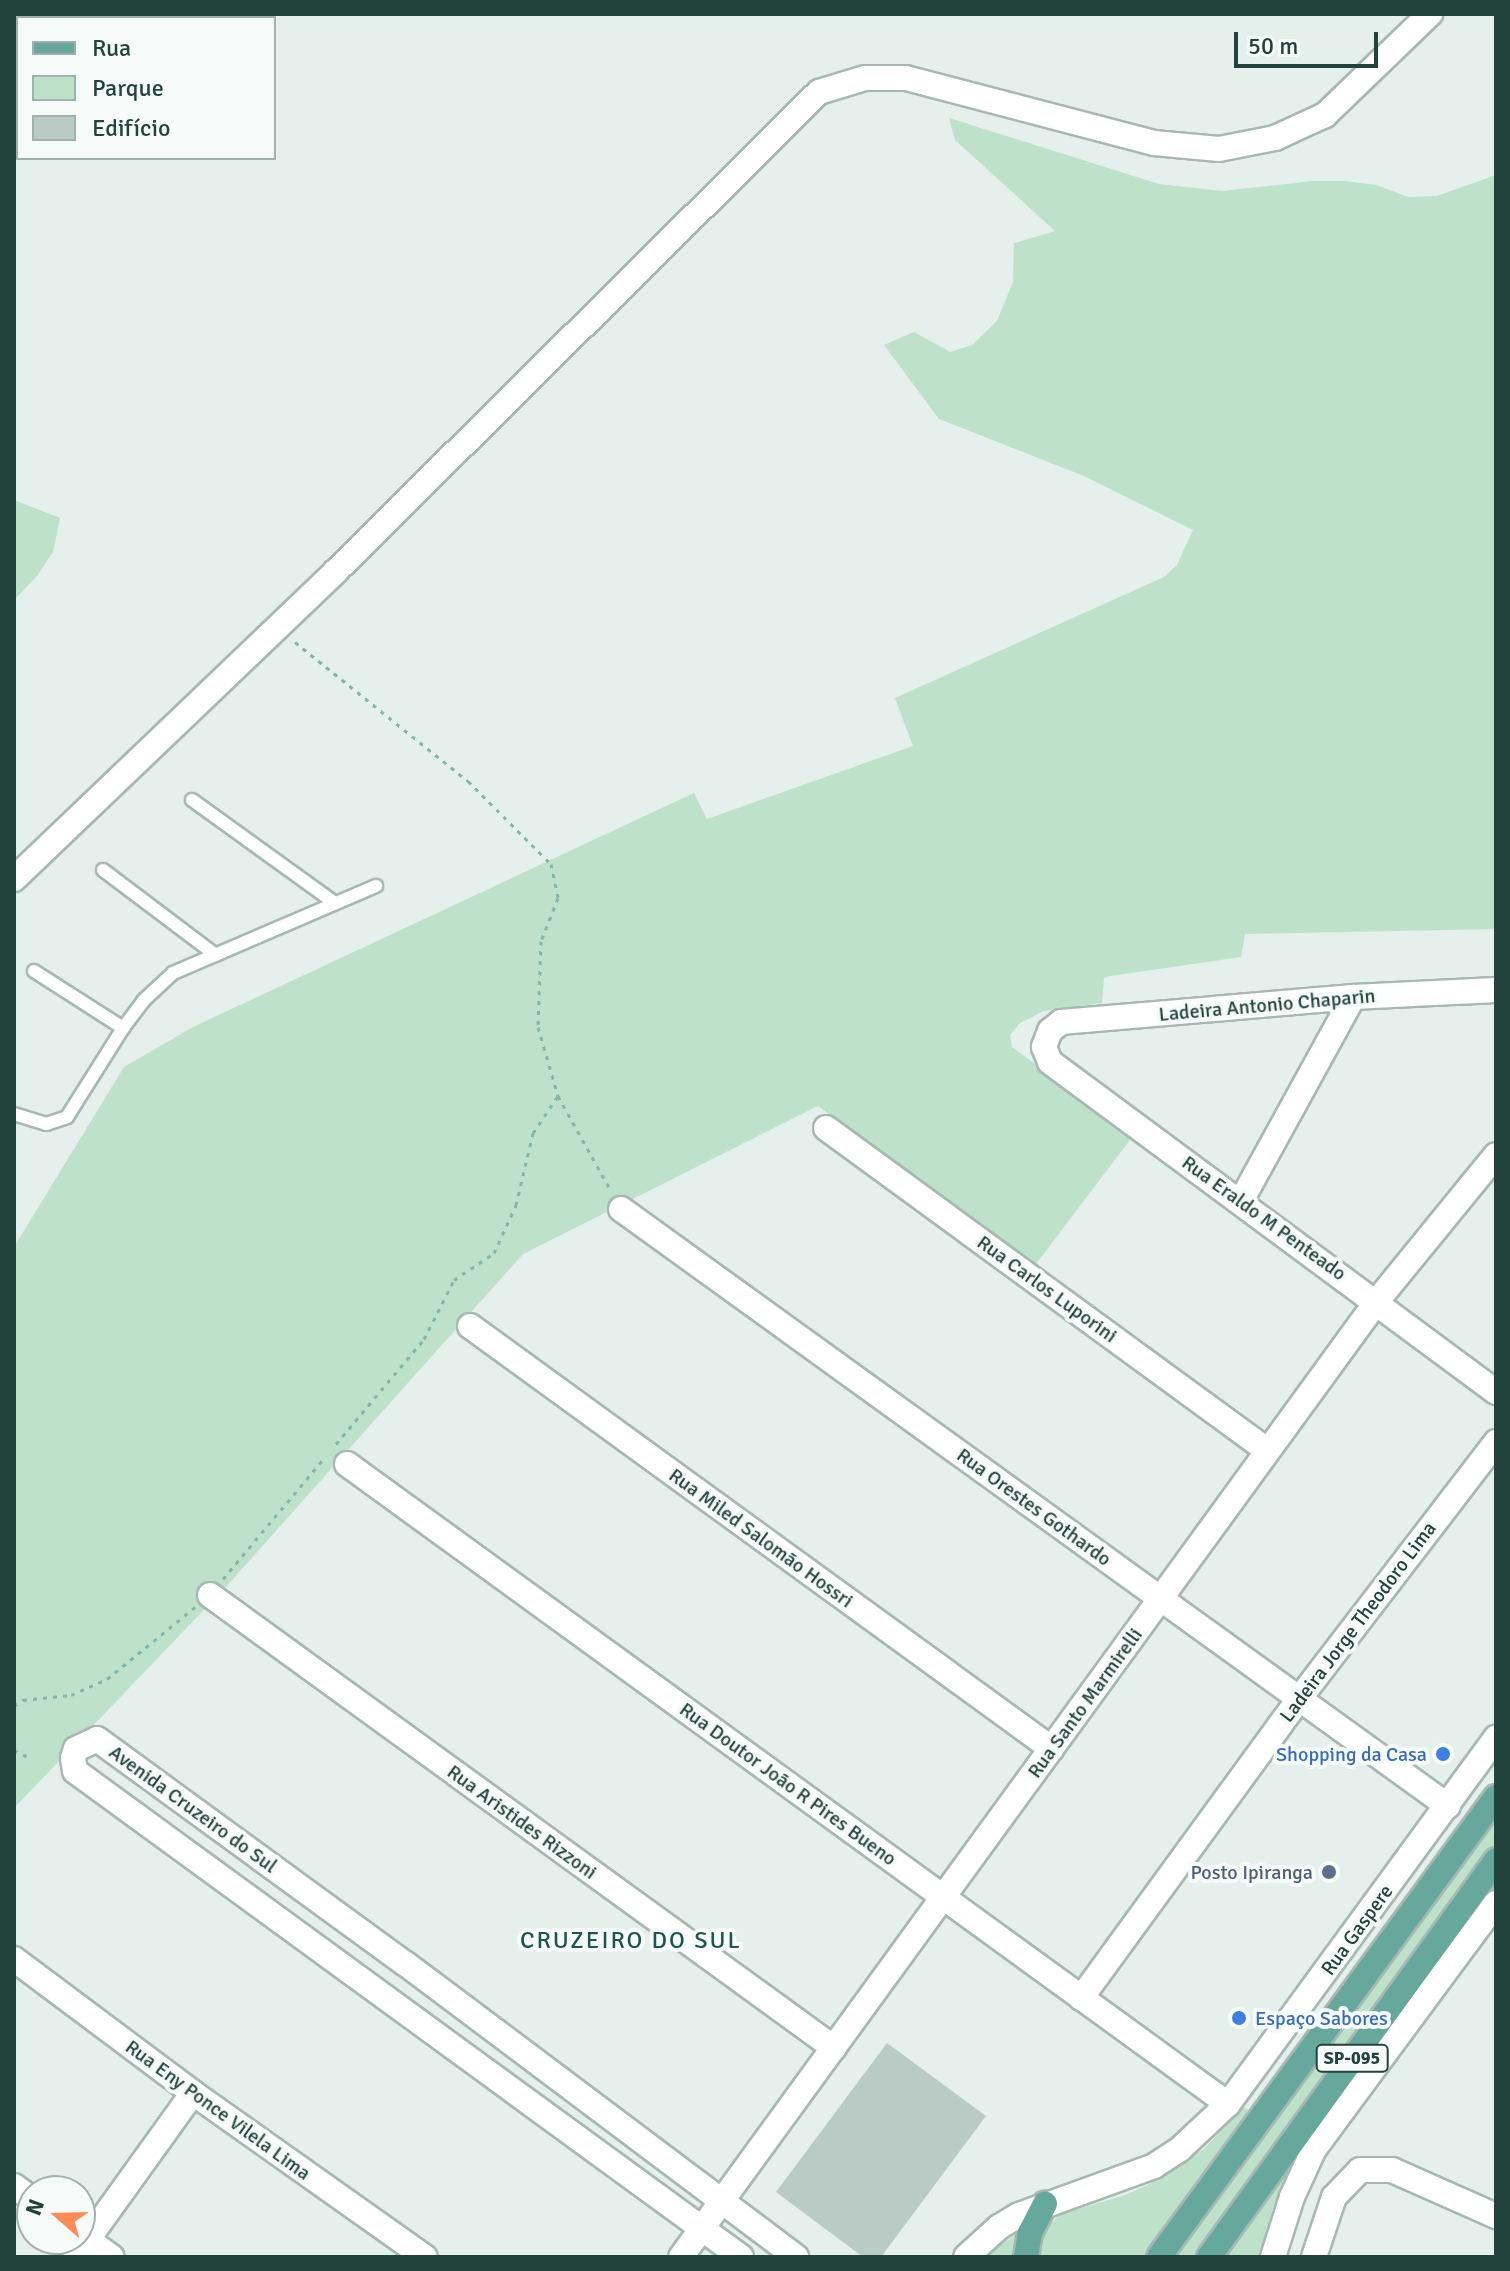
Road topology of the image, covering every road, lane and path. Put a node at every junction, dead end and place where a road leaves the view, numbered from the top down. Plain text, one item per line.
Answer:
1 (1430, 14) edge
2 (276, 628) junction
3 (192, 800) dead end
4 (103, 870) dead end
5 (14, 879) edge
6 (376, 886) dead end
7 (335, 903) junction
8 (216, 955) junction
9 (34, 971) dead end
10 (1496, 990) edge
11 (1353, 997) junction
12 (123, 1028) junction
13 (1045, 1039) joint
14 (558, 1096) junction
15 (14, 1114) edge
16 (826, 1128) dead end
17 (1496, 1155) edge
18 (1241, 1201) junction
19 (621, 1209) joint
20 (1377, 1301) junction
21 (470, 1326) dead end
22 (1496, 1392) edge
23 (1496, 1442) edge
24 (1268, 1451) junction
25 (347, 1464) dead end
26 (210, 1595) junction
27 (1161, 1599) junction
28 (1299, 1699) junction
29 (14, 1706) edge
30 (1496, 1738) edge
31 (1052, 1749) junction
32 (14, 1750) edge
33 (30, 1758) dead end
34 (1496, 1797) edge
35 (1448, 1806) junction
36 (1496, 1860) edge
37 (944, 1897) junction
38 (1496, 1903) edge
39 (14, 1959) edge
40 (406, 1964) junction
41 (382, 1996) junction
42 (1081, 1998) junction
43 (834, 2048) junction
44 (193, 2093) junction
45 (1228, 2104) junction
46 (721, 2199) junction
47 (1045, 2204) junction
48 (1496, 2216) edge
49 (96, 2223) edge
50 (703, 2229) junction
51 (425, 2257) edge
52 (681, 2257) edge
53 (741, 2257) edge
54 (796, 2257) edge
55 (966, 2257) edge
56 (1026, 2257) edge
57 (1159, 2257) edge
58 (1209, 2257) edge
59 (1273, 2257) edge
60 (1314, 2257) edge

1 - 2 street
2 - 5 street
2 - 14 path
3 - 7 lane
4 - 8 lane
6 - 7 lane
7 - 8 lane
8 - 12 lane
9 - 12 lane
10 - 11 street, Ladeira Antonio Chaparin
11 - 13 street, Ladeira Antonio Chaparin
11 - 18 street
12 - 15 lane
13 - 18 street, Rua Eraldo M Penteado
14 - 19 path
14 - 26 path
16 - 24 street, Rua Carlos Luporini
17 - 20 street, Rua Santo Marmirelli
18 - 20 street, Rua Eraldo M Penteado
19 - 27 street, Rua Orestes Gothardo
20 - 22 street, Rua Eraldo M Penteado
20 - 24 street, Rua Santo Marmirelli
21 - 31 street, Rua Miled Salomão Hossri
23 - 28 street, Ladeira Jorge Theodoro Lima
24 - 27 street, Rua Santo Marmirelli
25 - 37 street, Rua Doutor João R Pires Bueno
26 - 29 path
26 - 43 street, Rua Aristides Rizzoni
27 - 28 street, Rua Orestes Gothardo
27 - 31 street, Rua Santo Marmirelli
28 - 35 street, Rua Orestes Gothardo
28 - 42 street, Ladeira Jorge Theodoro Lima
30 - 35 street, Rua Gaspere
31 - 37 street, Rua Santo Marmirelli
32 - 33 path
34 - 57 main road, SP-095
35 - 45 street, Rua Gaspere
36 - 58 main road, SP-095
37 - 42 street, Rua Doutor João R Pires Bueno
37 - 43 street, Rua Santo Marmirelli
38 - 59 street
39 - 44 street, Rua Eny Ponce Vilela Lima
40 - 41 street
40 - 41 street, Avenida Cruzeiro do Sul
40 - 46 street, Avenida Cruzeiro do Sul
41 - 50 street, Avenida Cruzeiro do Sul
42 - 45 street, Rua Doutor João R Pires Bueno
43 - 46 street, Rua Santo Marmirelli
44 - 49 street
44 - 51 street, Rua Eny Ponce Vilela Lima
45 - 47 street, Rua Gaspere
46 - 50 street, Rua Santo Marmirelli
46 - 54 street, Avenida Cruzeiro do Sul
47 - 55 street, Rua Gaspere
47 - 56 main road
48 - 60 street
50 - 52 street, Rua Santo Marmirelli
50 - 53 street, Avenida Cruzeiro do Sul

